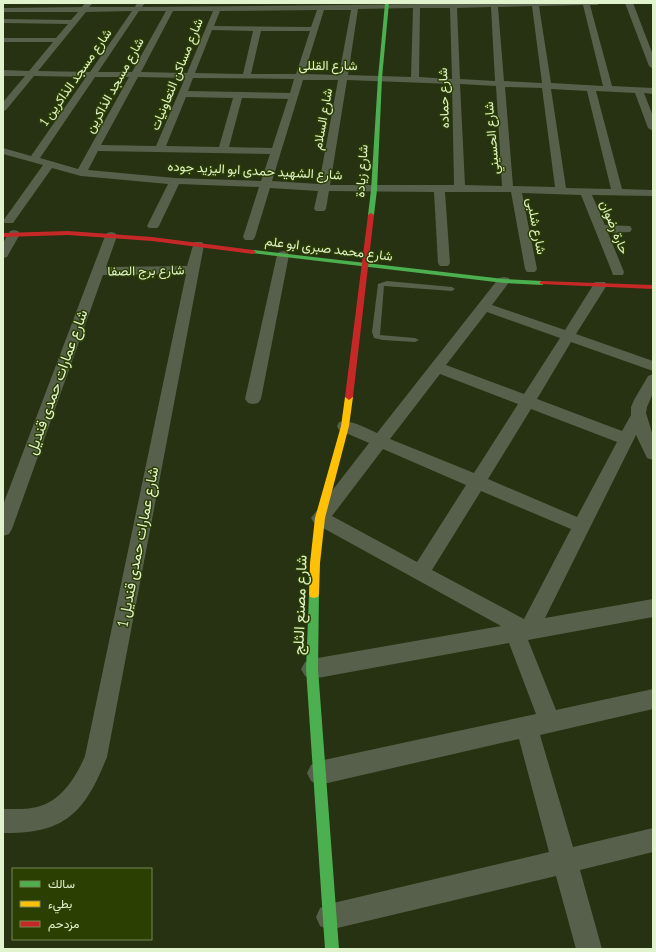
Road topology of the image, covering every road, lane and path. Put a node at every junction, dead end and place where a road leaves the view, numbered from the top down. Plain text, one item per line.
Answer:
1 (19, 3) edge
2 (66, 3) edge
3 (565, 3) edge
4 (586, 3) edge
5 (597, 3) edge
6 (629, 3) edge
7 (453, 4) edge
8 (494, 4) edge
9 (535, 4) edge
10 (387, 5) edge
11 (417, 5) edge
12 (86, 6) edge
13 (139, 6) edge
14 (243, 6) edge
15 (281, 6) edge
16 (356, 6) edge
17 (320, 8) junction
18 (171, 9) junction
19 (217, 9) junction
20 (3, 10) edge
21 (13, 10) junction
22 (60, 10) junction
23 (3, 21) edge
24 (21, 22) junction
25 (73, 22) junction
26 (209, 28) junction
27 (258, 28) junction
28 (314, 29) junction
29 (61, 34) junction
30 (3, 40) edge
31 (26, 62) dead end
32 (41, 62) junction
33 (653, 66) edge
34 (3, 73) edge
35 (31, 73) junction
36 (92, 74) junction
37 (134, 75) junction
38 (190, 76) junction
39 (246, 77) junction
40 (299, 78) junction
41 (342, 78) junction
42 (380, 78) junction
43 (415, 80) junction
44 (455, 82) junction
45 (9, 84) dead end
46 (22, 85) junction
47 (499, 85) junction
48 (546, 87) junction
49 (591, 89) junction
50 (608, 89) junction
51 (639, 90) junction
52 (653, 91) edge
53 (182, 94) junction
54 (238, 95) junction
55 (294, 96) junction
56 (3, 108) edge
57 (653, 128) edge
58 (94, 148) junction
59 (160, 149) junction
60 (222, 150) junction
61 (276, 151) junction
62 (4, 153) edge
63 (34, 159) junction
64 (49, 164) junction
65 (81, 173) junction
66 (175, 181) junction
67 (266, 184) junction
68 (323, 188) junction
69 (439, 189) junction
70 (460, 189) junction
71 (512, 189) junction
72 (374, 190) junction
73 (561, 191) junction
74 (585, 192) junction
75 (617, 193) junction
76 (652, 195) edge
77 (320, 208) dead end
78 (9, 221) edge
79 (153, 226) dead end
80 (601, 229) junction
81 (626, 230) dead end
82 (8, 235) edge
83 (111, 236) junction
84 (249, 237) dead end
85 (198, 245) junction
86 (3, 254) edge
87 (284, 255) junction
88 (444, 262) dead end
89 (365, 266) junction
90 (531, 269) dead end
91 (193, 270) junction
92 (403, 270) junction
93 (98, 271) junction
94 (618, 272) dead end
95 (504, 281) junction
96 (400, 284) junction
97 (600, 285) junction
98 (653, 287) edge
99 (452, 289) dead end
100 (484, 307) junction
101 (568, 336) junction
102 (415, 340) dead end
103 (653, 366) edge
104 (437, 367) junction
105 (653, 378) edge
106 (253, 399) dead end
107 (528, 402) junction
108 (639, 414) junction
109 (345, 426) junction
110 (650, 438) edge
111 (626, 439) junction
112 (380, 441) junction
113 (653, 454) edge
114 (478, 482) junction
115 (320, 518) junction
116 (581, 526) junction
117 (3, 529) edge
118 (421, 572) junction
119 (653, 608) edge
120 (521, 632) junction
121 (312, 670) junction
122 (653, 699) edge
123 (539, 724) junction
124 (319, 773) junction
125 (3, 821) edge
126 (653, 840) edge
127 (565, 862) junction
128 (329, 917) junction
129 (332, 949) edge
130 (589, 949) edge

1 - 21 street
2 - 22 street
3 - 4 street
3 - 9 street
4 - 5 street
4 - 50 street
6 - 33 street
7 - 8 street
7 - 11 street
7 - 44 street, شارع حماده
8 - 9 street
8 - 47 street, شارع الحسيني
9 - 48 street
10 - 11 street
10 - 16 street
10 - 42 street, شارع زيادة
11 - 43 street
12 - 13 street
12 - 22 street
12 - 25 street
13 - 18 street
13 - 36 street, شارع مسجد الذاكرين 1
14 - 15 street
14 - 19 street
15 - 17 street
16 - 17 street
16 - 41 street, شارع السلام
17 - 28 street
18 - 19 street
18 - 37 street, شارع مسجد الذاكرين
19 - 26 street, شارع مساكن التعاونيات
20 - 21 street
21 - 22 street
23 - 24 street
24 - 25 street
24 - 30 street
25 - 29 street
26 - 27 street
26 - 38 street, شارع مساكن التعاونيات
27 - 28 street
27 - 39 street
28 - 40 street
29 - 30 street
29 - 32 street
31 - 32 street
32 - 35 street
34 - 35 street, شارع القللى
35 - 36 street, شارع القللى
35 - 46 street
36 - 37 street, شارع القللى
36 - 63 street, شارع مسجد الذاكرين 1
37 - 38 street, شارع القللى
37 - 58 street, شارع مسجد الذاكرين
38 - 39 street, شارع القللى
38 - 53 street, شارع مساكن التعاونيات
39 - 40 street, شارع القللى
40 - 41 street, شارع القللى
40 - 55 street
41 - 42 street, شارع القللى
41 - 68 street, شارع السلام
42 - 43 street, شارع القللى
42 - 72 street, شارع زيادة
43 - 44 street, شارع القللى
44 - 47 street, شارع القللى
44 - 70 street, شارع حماده
45 - 46 street
46 - 56 street
47 - 48 street, شارع القللى
47 - 71 street, شارع الحسيني
48 - 49 street, شارع القللى
48 - 73 street
49 - 50 street, شارع القللى
49 - 75 street
50 - 51 street, شارع القللى
51 - 52 street, شارع القللى
51 - 57 street
53 - 54 street
53 - 59 street, شارع مساكن التعاونيات
54 - 55 street
54 - 60 street
55 - 61 street
58 - 59 street
58 - 65 street, شارع مسجد الذاكرين
59 - 60 street
60 - 61 street
61 - 67 street
62 - 63 street, شارع الشهيد حمدى ابو اليزيد جوده
63 - 64 street, شارع الشهيد حمدى ابو اليزيد جوده
64 - 65 street, شارع الشهيد حمدى ابو اليزيد جوده
64 - 78 street
65 - 66 street, شارع الشهيد حمدى ابو اليزيد جوده
66 - 67 street, شارع الشهيد حمدى ابو اليزيد جوده
66 - 79 street
67 - 68 street, شارع الشهيد حمدى ابو اليزيد جوده
67 - 84 street
68 - 72 street, شارع الشهيد حمدى ابو اليزيد جوده
68 - 77 street, شارع السلام
69 - 70 street, شارع الشهيد حمدى ابو اليزيد جوده
69 - 72 street, شارع الشهيد حمدى ابو اليزيد جوده
69 - 88 street
70 - 71 street, شارع الشهيد حمدى ابو اليزيد جوده
71 - 73 street, شارع الشهيد حمدى ابو اليزيد جوده
71 - 90 street, شارع شلبى
72 - 89 street, شارع زيادة
73 - 74 street, شارع الشهيد حمدى ابو اليزيد جوده
74 - 75 street, شارع الشهيد حمدى ابو اليزيد جوده
74 - 80 street, حارة رضوان
75 - 76 street, شارع الشهيد حمدى ابو اليزيد جوده
80 - 81 street
80 - 94 street, حارة رضوان
82 - 83 street, شارع محمد صبرى ابو علم
82 - 86 street
83 - 85 street, شارع محمد صبرى ابو علم
83 - 93 street, شارع عمارات حمدى قنديل
85 - 87 street, شارع محمد صبرى ابو علم
85 - 91 street, شارع عمارات حمدى قنديل 1
87 - 89 street, شارع محمد صبرى ابو علم
87 - 106 street
89 - 92 street, شارع محمد صبرى ابو علم
89 - 109 street, شارع مصنع الثلج
91 - 93 street, شارع برج الصفا
91 - 125 street, شارع عمارات حمدى قنديل 1
92 - 95 street, شارع محمد صبرى ابو علم
92 - 96 lane
93 - 117 street, شارع عمارات حمدى قنديل
95 - 97 street, شارع محمد صبرى ابو علم
95 - 100 street
96 - 99 lane
96 - 102 lane
97 - 98 street, شارع محمد صبرى ابو علم
97 - 101 street
100 - 101 street
100 - 104 street
101 - 103 street
101 - 107 street
104 - 107 street
104 - 112 street
105 - 108 street
107 - 111 street
107 - 114 street
108 - 110 street
108 - 111 street
109 - 112 street
109 - 115 street, شارع مصنع الثلج
110 - 113 street
111 - 116 street
112 - 114 street
112 - 115 street
114 - 116 street
114 - 118 street
115 - 118 street
115 - 121 street, شارع مصنع الثلج
116 - 120 street
118 - 120 street
119 - 120 street
120 - 121 street
120 - 123 street
121 - 124 street, شارع مصنع الثلج
122 - 123 street
123 - 124 street
123 - 127 street
124 - 128 street, شارع مصنع الثلج
126 - 127 street
127 - 128 street
127 - 130 street
128 - 129 street, شارع مصنع الثلج

